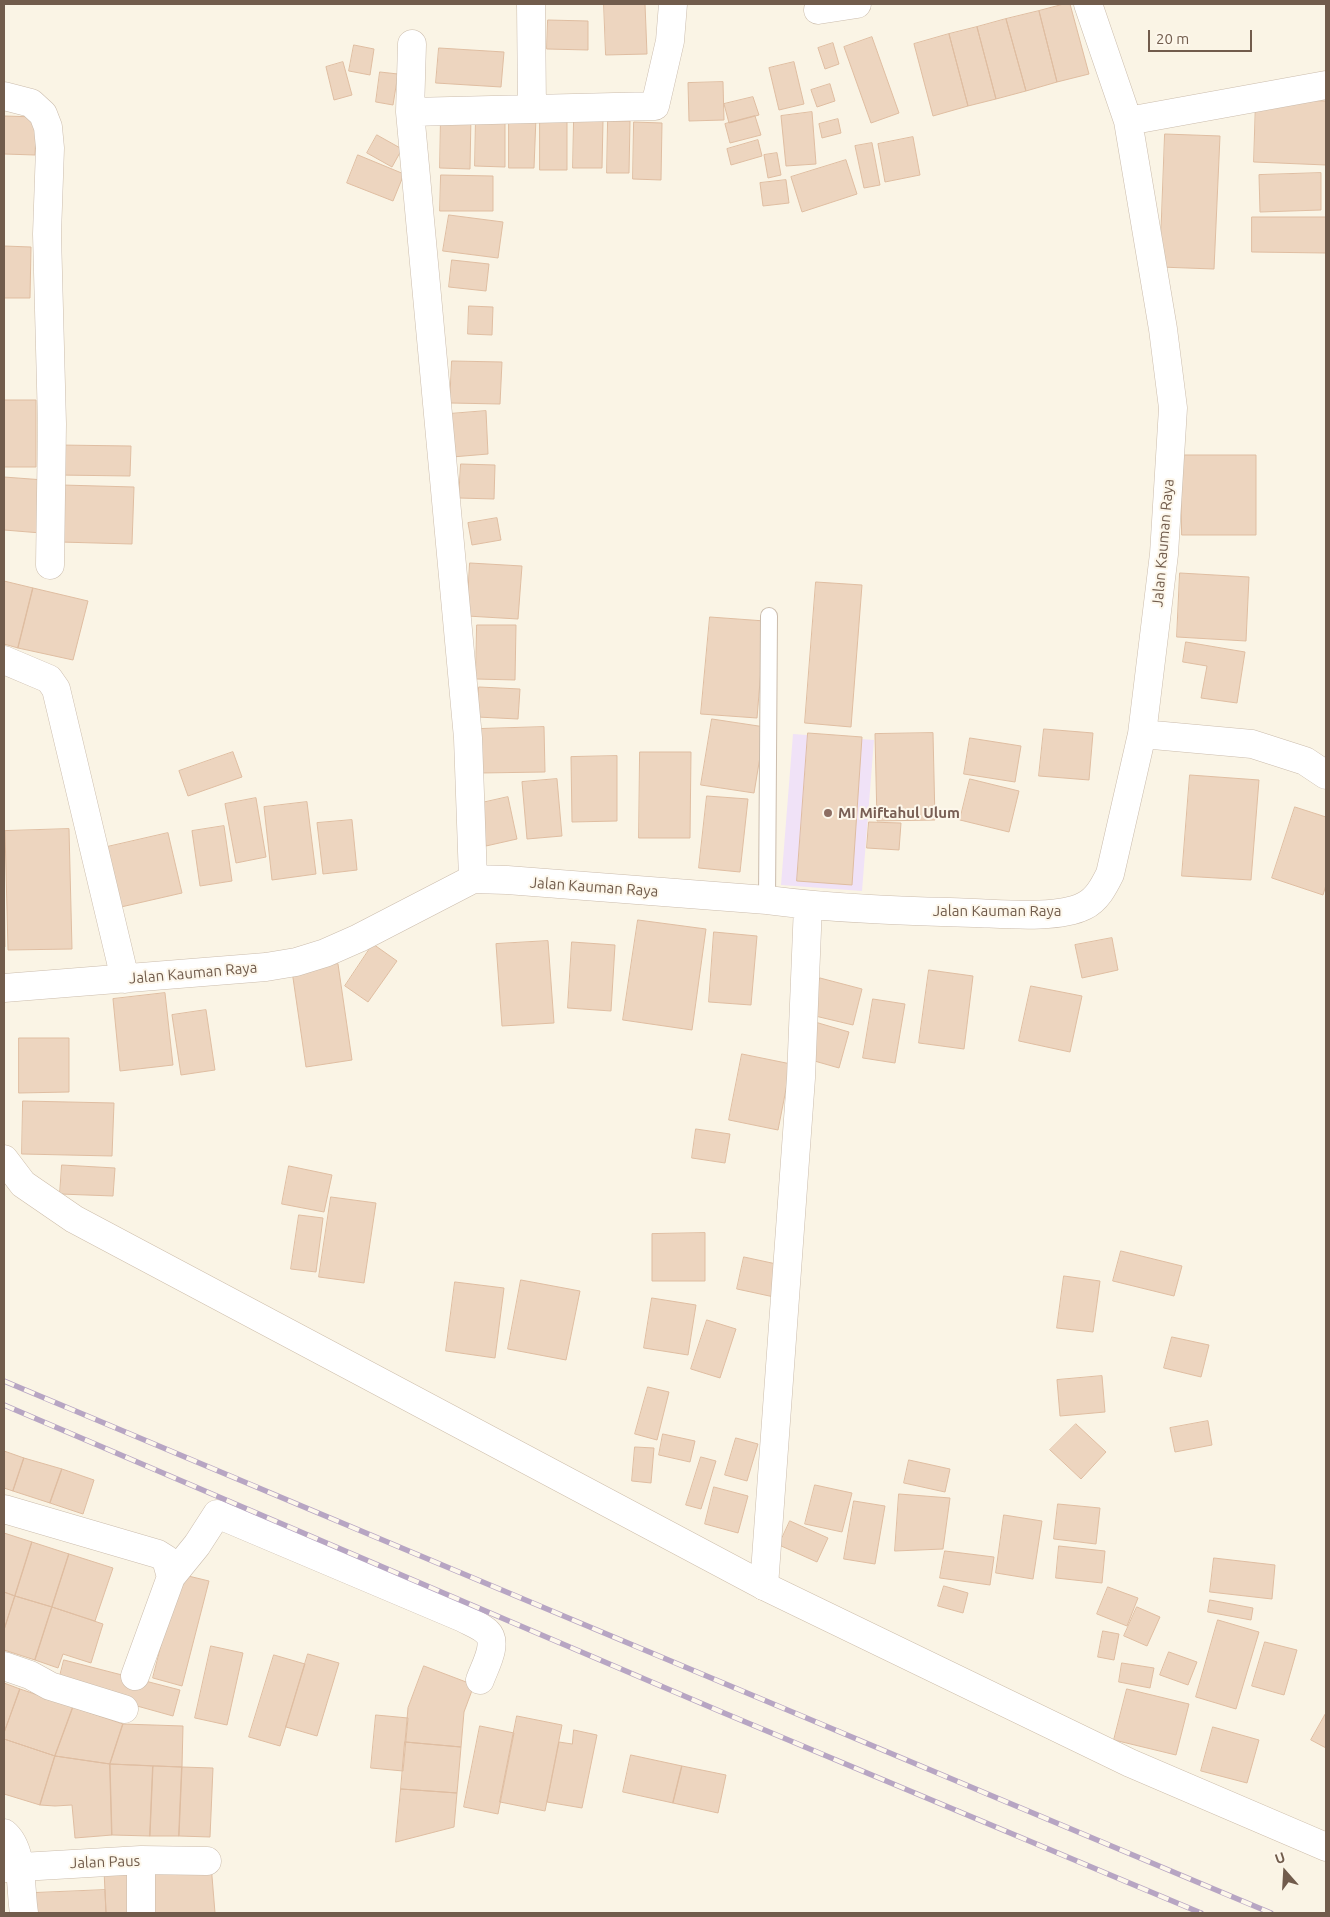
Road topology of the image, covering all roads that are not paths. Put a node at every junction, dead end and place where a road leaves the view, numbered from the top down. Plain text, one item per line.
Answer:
1 (531, 4) edge
2 (673, 4) edge
3 (857, 4) edge
4 (1088, 4) edge
5 (818, 10) dead end
6 (412, 44) dead end
7 (1326, 84) edge
8 (4, 96) edge
9 (532, 109) junction
10 (410, 112) junction
11 (1128, 121) junction
12 (50, 565) dead end
13 (769, 616) dead end
14 (4, 660) edge
15 (1142, 734) junction
16 (1326, 775) edge
17 (473, 879) junction
18 (767, 900) junction
19 (808, 905) junction
20 (125, 979) junction
21 (4, 988) edge
22 (4, 1159) edge
23 (4, 1509) edge
24 (171, 1577) junction
25 (764, 1586) junction
26 (4, 1666) edge
27 (135, 1676) dead end
28 (480, 1680) dead end
29 (124, 1709) dead end
30 (4, 1833) edge
31 (1326, 1847) edge
32 (141, 1860) junction
33 (207, 1861) dead end
34 (12, 1867) edge
35 (24, 1913) edge
36 (141, 1913) edge

1 - 9 street
2 - 9 street
3 - 5 street
4 - 11 street, Jalan Kauman Raya
6 - 10 street
7 - 11 street
8 - 12 street
9 - 10 street
10 - 17 street
11 - 15 street, Jalan Kauman Raya
13 - 18 lane
14 - 20 street
15 - 16 street
15 - 19 street, Jalan Kauman Raya
17 - 18 street, Jalan Kauman Raya
17 - 20 street, Jalan Kauman Raya
18 - 19 street, Jalan Kauman Raya
19 - 25 street
20 - 21 street, Jalan Kauman Raya
22 - 25 street
23 - 24 street
24 - 27 street
24 - 28 street
25 - 31 street
26 - 29 street
30 - 34 street
32 - 33 street, Jalan Paus
32 - 34 street, Jalan Paus
32 - 36 street
34 - 35 street

